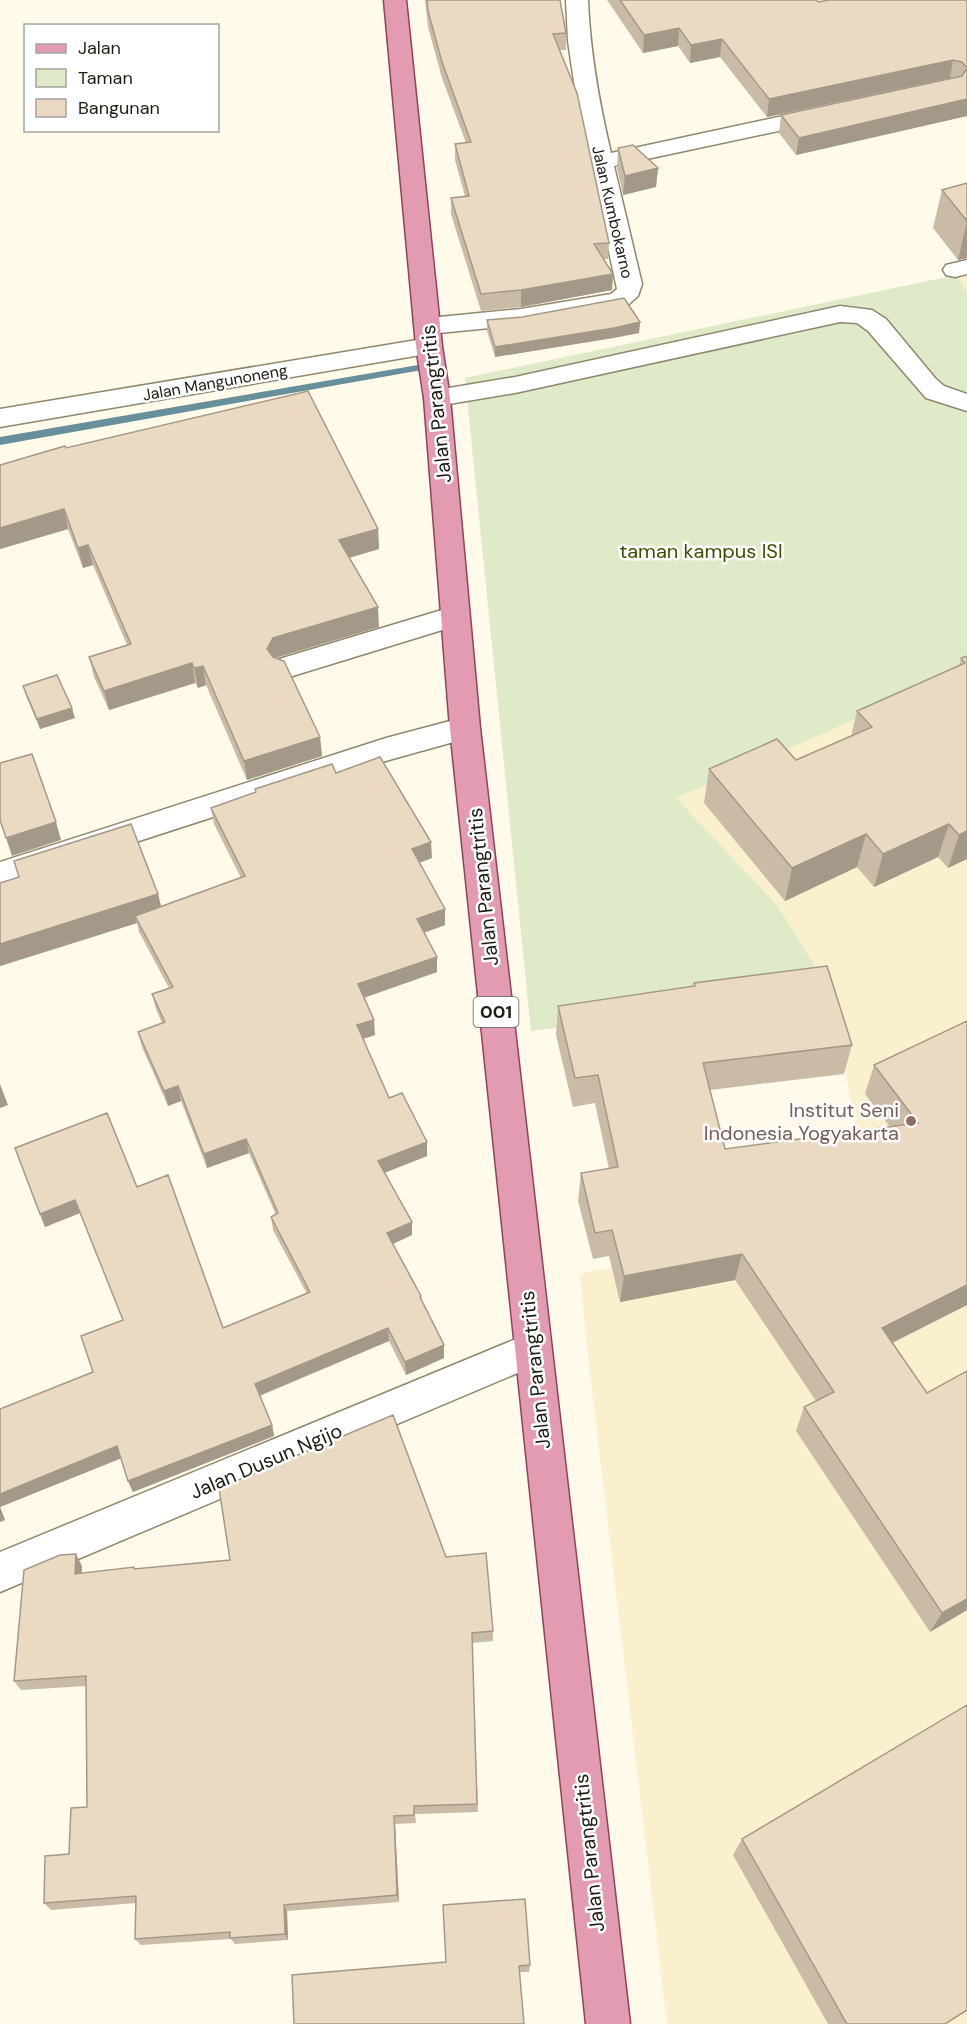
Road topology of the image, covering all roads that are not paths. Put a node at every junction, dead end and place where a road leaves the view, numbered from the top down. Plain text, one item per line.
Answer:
1 (395, 0) edge
2 (577, 0) edge
3 (845, 110) edge
4 (601, 162) junction
5 (429, 336) junction
6 (437, 398) junction
7 (967, 403) edge
8 (0, 418) edge
9 (455, 616) junction
10 (286, 667) edge
11 (465, 728) junction
12 (0, 874) edge
13 (533, 1349) junction
14 (0, 1572) edge
15 (608, 2024) edge

1 - 5 main road, Jalan Parangtritis / 001
2 - 4 street, Jalan Kumbokarno
3 - 4 street
4 - 5 street, Jalan Kumbokarno
5 - 6 main road, Jalan Parangtritis / 001
5 - 8 street, Jalan Mangunoneng
6 - 7 street
6 - 9 main road, Jalan Parangtritis / 001
9 - 10 street
9 - 11 main road, Jalan Parangtritis / 001
11 - 12 street
11 - 13 main road, Jalan Parangtritis / 001
13 - 14 street, Jalan Dusun Ngijo
13 - 15 main road, Jalan Parangtritis / 001

